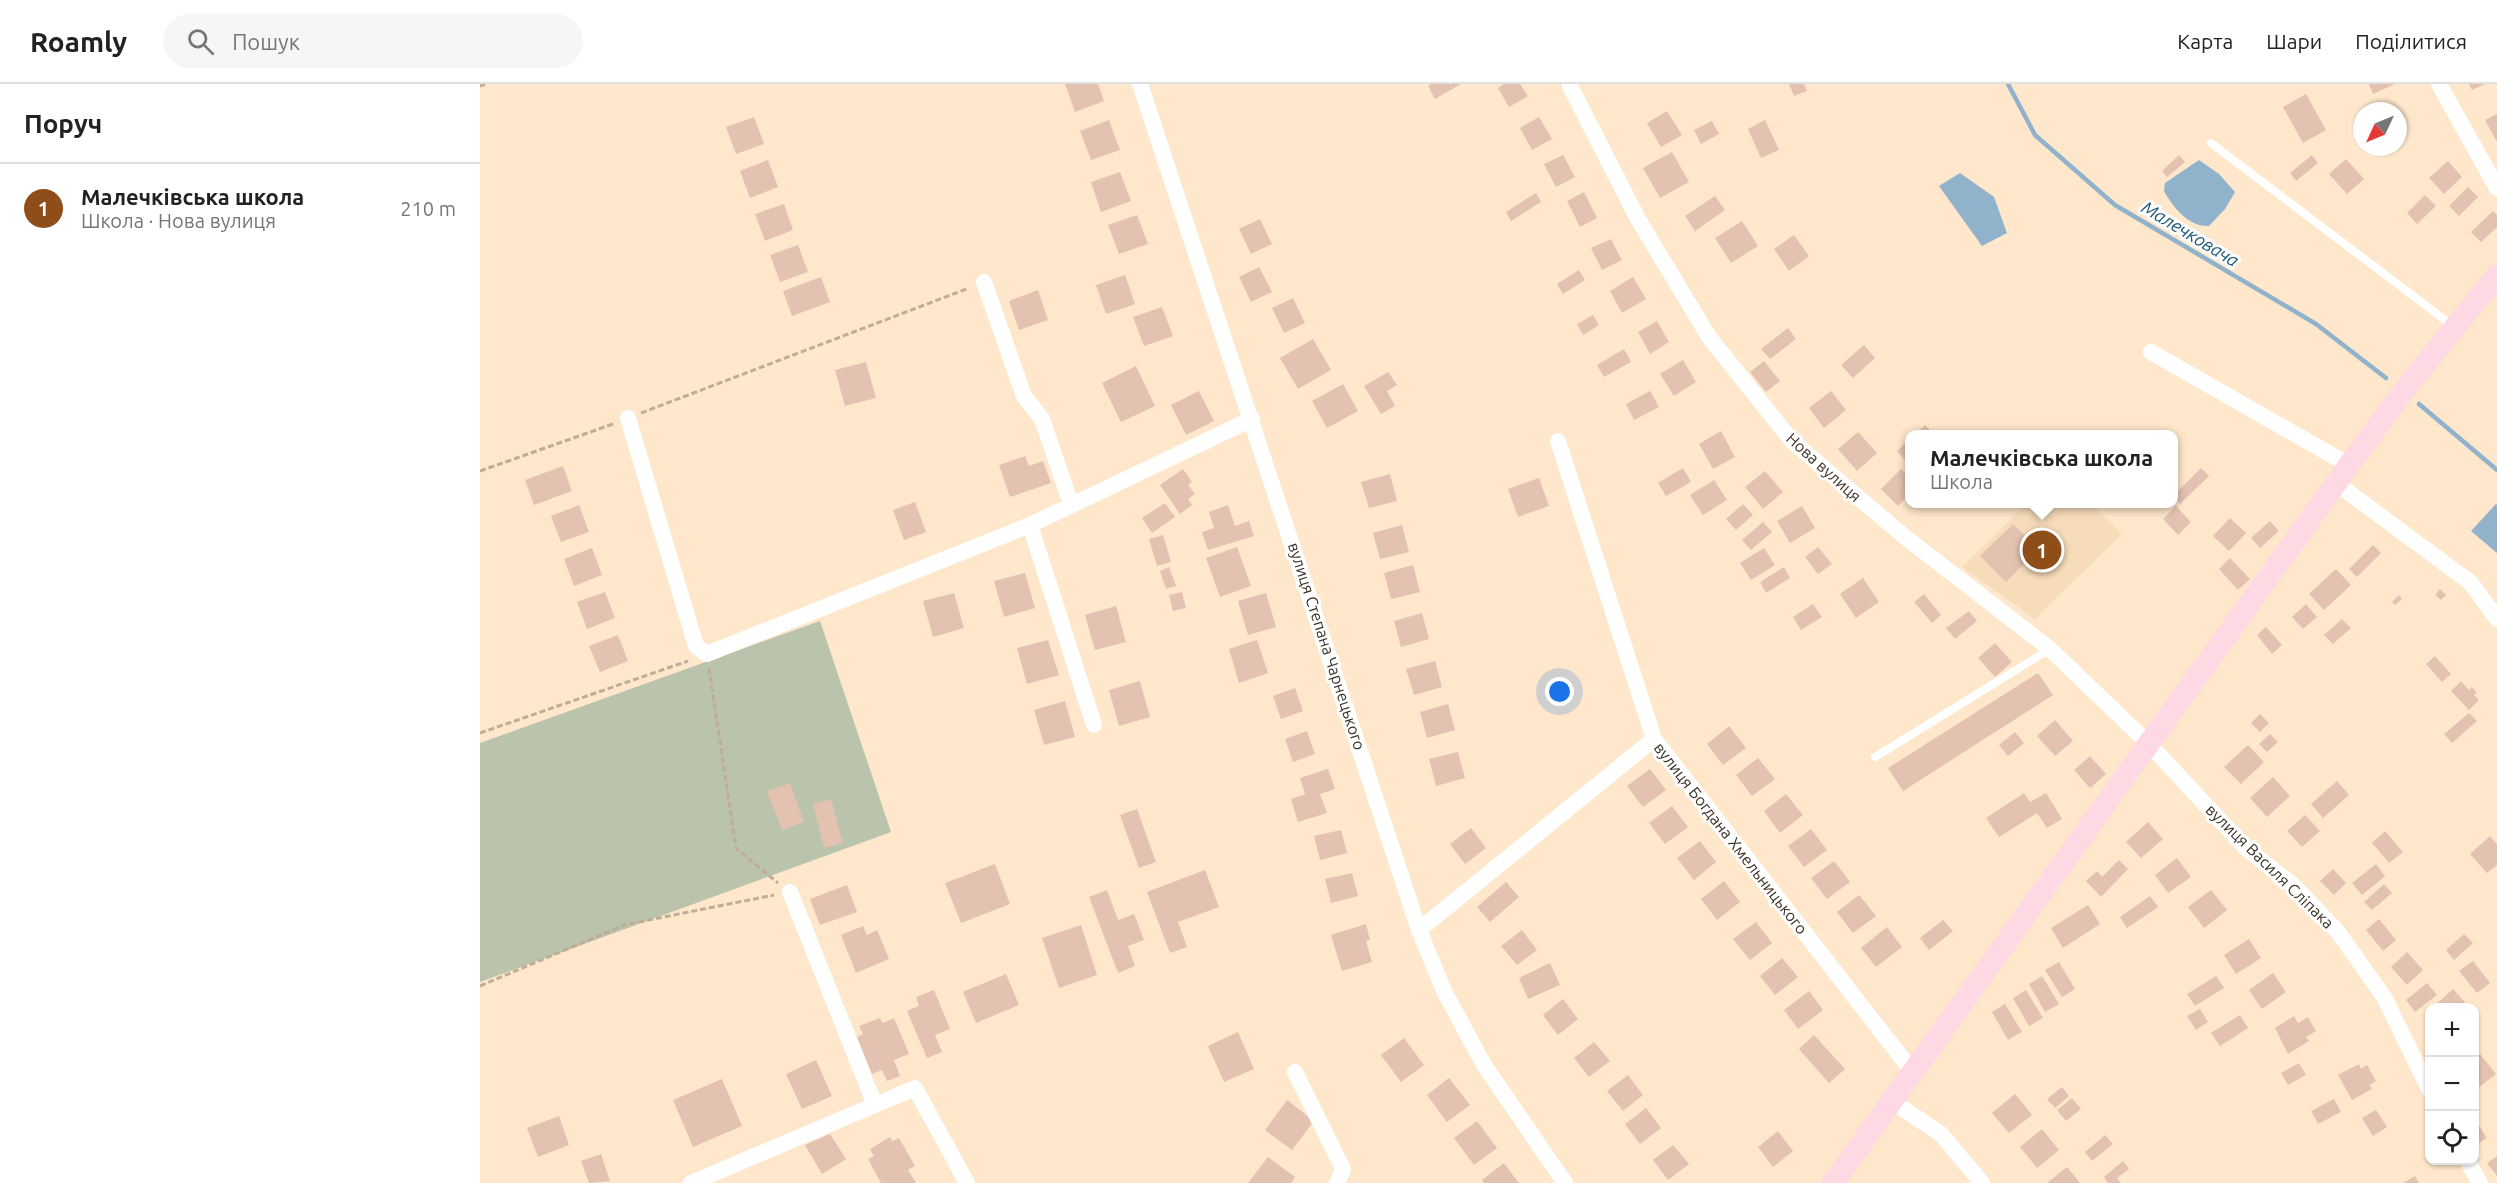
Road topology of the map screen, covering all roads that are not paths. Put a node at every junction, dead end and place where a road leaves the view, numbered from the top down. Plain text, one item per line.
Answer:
1 (1140, 84) edge
2 (1569, 84) edge
3 (2439, 84) edge
4 (2211, 143) dead end
5 (2497, 188) edge
6 (2497, 275) edge
7 (984, 282) road end
8 (2454, 327) junction
9 (2151, 352) dead end
10 (628, 418) road end
11 (1252, 419) junction
12 (1558, 441) dead end
13 (2342, 474) junction
14 (1071, 504) junction
15 (1030, 525) junction
16 (2497, 619) edge
17 (2050, 649) junction
18 (1094, 725) dead end
19 (1654, 739) junction
20 (2149, 744) junction
21 (1875, 757) dead end
22 (790, 892) road end
23 (1419, 930) junction
24 (1912, 1071) junction
25 (1295, 1072) dead end
26 (2425, 1081) edge
27 (1890, 1100) junction
28 (875, 1105) junction
29 (2469, 1165) edge
30 (691, 1183) edge
31 (967, 1183) edge
32 (1336, 1183) edge
33 (1564, 1183) edge
34 (1833, 1183) edge
35 (1982, 1183) edge
36 (2480, 1183) edge

1 - 11 street, вулиця Степана Чарнецького
2 - 17 street, Нова вулиця
3 - 5 street
4 - 8 lane
6 - 8 street
7 - 14 street
8 - 13 street
9 - 13 street
10 - 15 street
11 - 14 street
11 - 23 street, вулиця Степана Чарнецького
12 - 19 street, вулиця Богдана Хмельницького
13 - 16 street
13 - 20 street
14 - 15 street
15 - 18 street
17 - 20 street, Нова вулиця
17 - 21 lane
19 - 23 street
19 - 24 street, вулиця Богдана Хмельницького
20 - 24 street
20 - 26 street, вулиця Василя Сліпака
22 - 28 street
23 - 33 street, вулиця Степана Чарнецького
24 - 27 street
25 - 32 street
27 - 34 street
27 - 35 street
28 - 30 street
28 - 31 street
29 - 36 street

